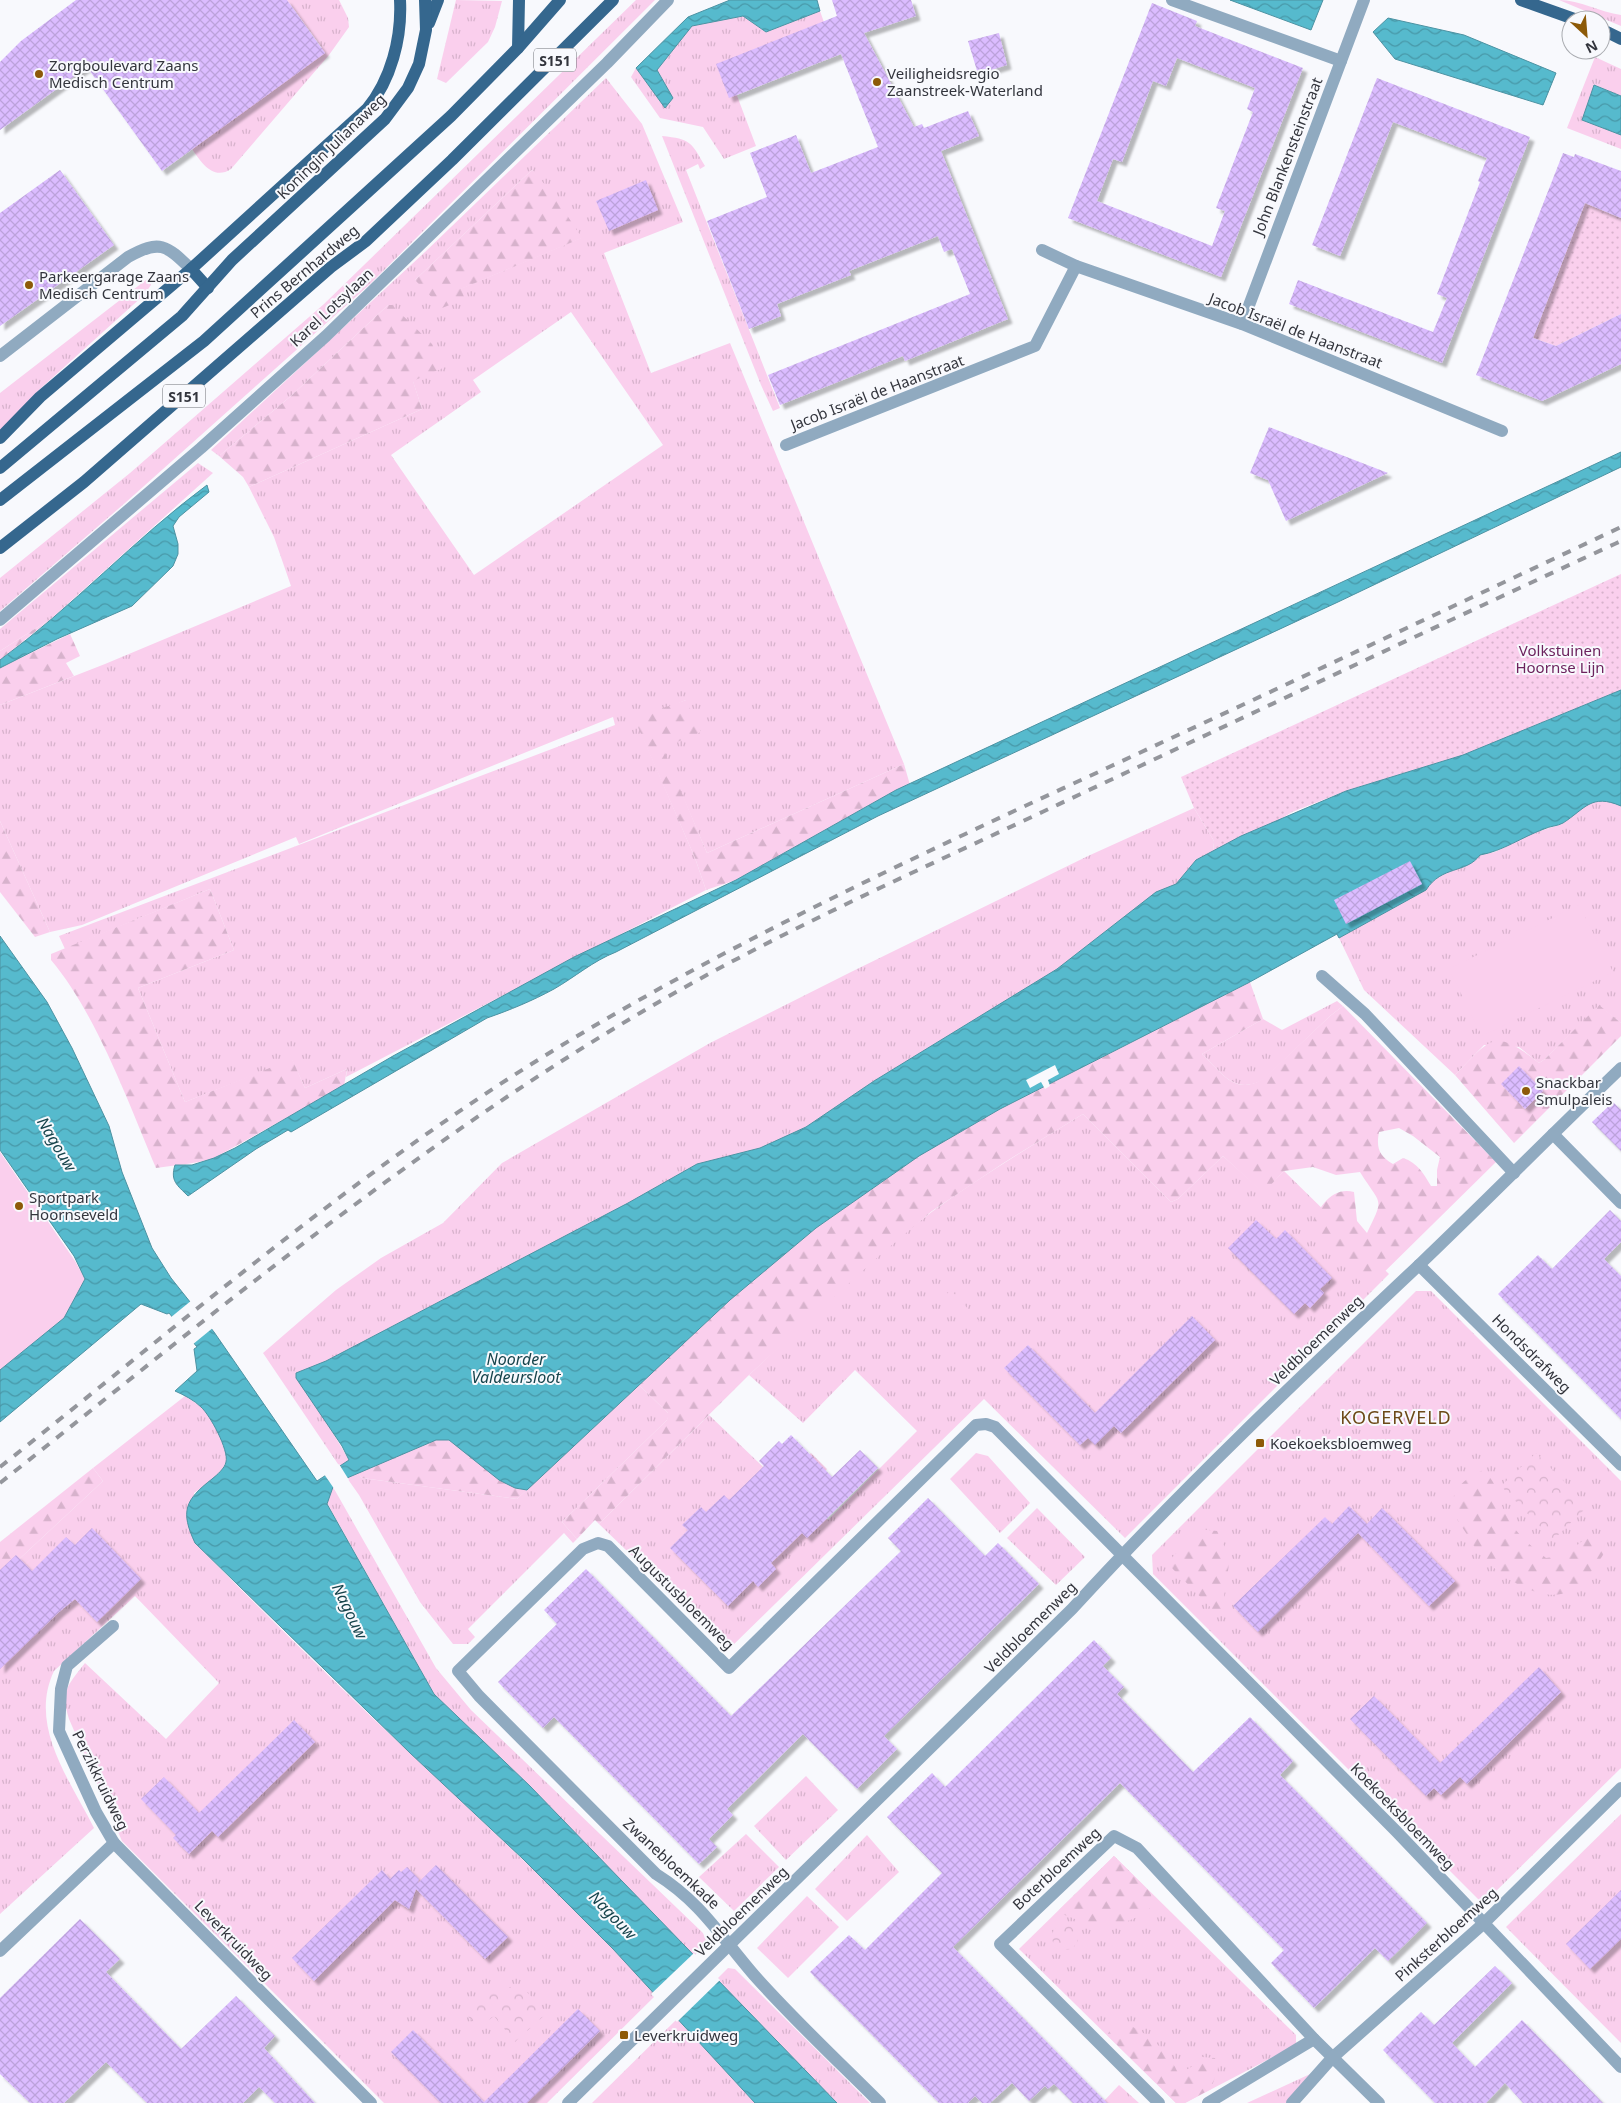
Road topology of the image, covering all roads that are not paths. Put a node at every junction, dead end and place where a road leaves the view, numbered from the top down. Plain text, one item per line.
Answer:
1 (400, 0) edge
2 (426, 0) edge
3 (438, 0) edge
4 (519, 0) edge
5 (560, 0) edge
6 (613, 0) edge
7 (668, 0) edge
8 (1172, 0) edge
9 (1364, 0) edge
10 (1521, 0) edge
11 (1561, 14) edge
12 (426, 30) junction
13 (518, 48) junction
14 (1341, 61) junction
15 (1042, 250) dead end
16 (1076, 266) junction
17 (191, 269) junction
18 (208, 288) junction
19 (1242, 324) junction
20 (0, 356) edge
21 (1502, 430) dead end
22 (0, 438) edge
23 (786, 445) dead end
24 (0, 468) edge
25 (0, 500) edge
26 (0, 548) edge
27 (0, 620) edge
28 (1322, 976) dead end
29 (1621, 1068) edge
30 (1553, 1134) junction
31 (1514, 1173) junction
32 (1621, 1202) edge
33 (1419, 1265) junction
34 (986, 1424) joint
35 (1621, 1465) edge
36 (1122, 1555) junction
37 (113, 1626) dead end
38 (458, 1671) joint
39 (1621, 1788) edge
40 (114, 1843) junction
41 (1484, 1924) junction
42 (729, 1944) junction
43 (0, 1951) edge
44 (1314, 2039) junction
45 (1332, 2058) junction
46 (1621, 2068) edge
47 (371, 2103) edge
48 (568, 2103) edge
49 (880, 2103) edge
50 (1159, 2103) edge
51 (1208, 2103) edge
52 (1292, 2103) edge
53 (1378, 2103) edge

1 - 17 main road, Koningin Julianaweg
2 - 12 main road, Koningin Julianaweg
3 - 12 main road
4 - 13 main road, S151
5 - 13 main road, Prins Bernhardweg / S151
6 - 26 main road, Prins Bernhardweg / S151
7 - 27 street, Karel Lotsylaan
8 - 14 street
9 - 14 street, John Blankensteinstraat
10 - 11 main road
12 - 18 main road, Koningin Julianaweg
13 - 25 main road, Prins Bernhardweg / S151
14 - 19 street, John Blankensteinstraat
15 - 16 street, Jacob Israël de Haanstraat
16 - 19 street, Jacob Israël de Haanstraat
16 - 23 street, Jacob Israël de Haanstraat
17 - 18 main road
17 - 20 street
17 - 22 main road, Koningin Julianaweg
18 - 24 main road, Koningin Julianaweg
19 - 21 street, Jacob Israël de Haanstraat
28 - 31 street
29 - 30 street, Veldbloemenweg
30 - 31 street, Veldbloemenweg
30 - 32 street
31 - 33 street, Veldbloemenweg
33 - 35 street, Hondsdrafweg
33 - 36 street, Veldbloemenweg
34 - 36 street, Koekoeksbloemweg
34 - 38 street, Augustusbloemweg
36 - 41 street, Koekoeksbloemweg
36 - 42 street, Veldbloemenweg
37 - 40 street, Perzikkruidweg
38 - 42 street, Zwanebloemkade
39 - 41 street, Pinksterbloemweg
40 - 43 street, Perzikkruidweg
40 - 47 street, Leverkruidweg
41 - 45 street, Pinksterbloemweg
41 - 46 street, Koekoeksbloemweg
42 - 48 street, Veldbloemenweg
42 - 49 street, Zwanebloemkade
44 - 45 street, Boterbloemweg
44 - 50 street, Boterbloemweg
44 - 51 street
45 - 52 street, Pinksterbloemweg
45 - 53 street, Boterbloemweg

